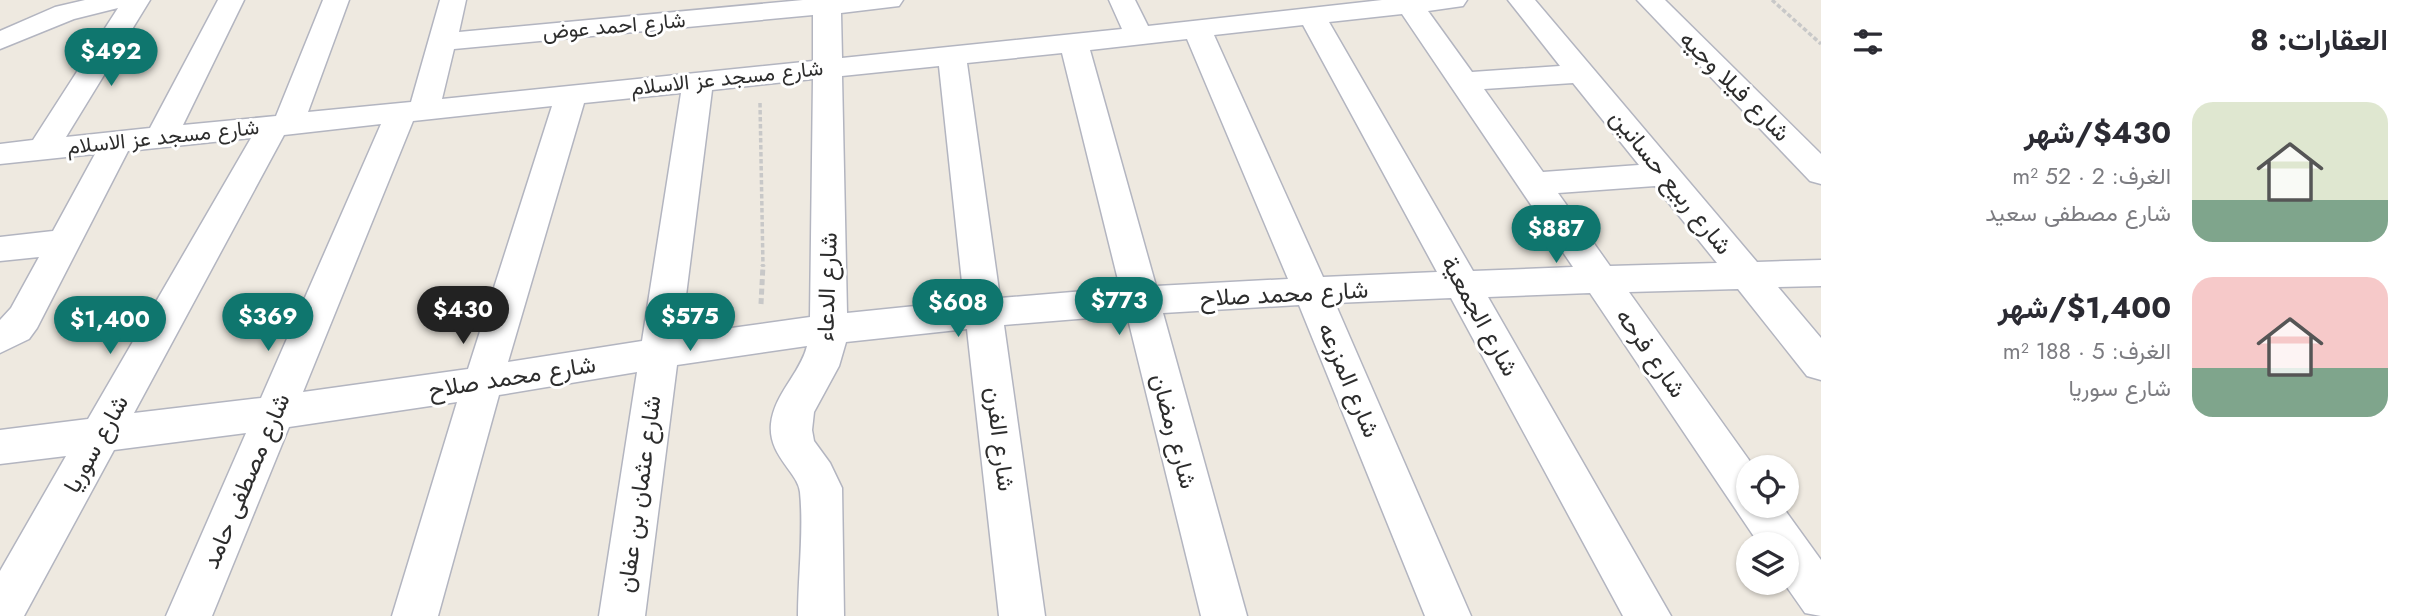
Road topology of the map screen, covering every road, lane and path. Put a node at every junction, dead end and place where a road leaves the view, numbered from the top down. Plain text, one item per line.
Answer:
1 (32, 0) edge
2 (119, 0) edge
3 (137, 0) edge
4 (231, 0) edge
5 (337, 0) edge
6 (453, 0) edge
7 (890, 0) edge
8 (1122, 0) edge
9 (1454, 0) edge
10 (1521, 0) edge
11 (1650, 0) edge
12 (1772, 0) edge
13 (827, 2) edge
14 (1410, 5) junction
15 (1312, 17) junction
16 (1196, 29) junction
17 (1139, 36) junction
18 (1, 42) edge
19 (442, 42) junction
20 (1074, 43) junction
21 (1821, 44) edge
22 (952, 55) junction
23 (828, 67) junction
24 (1583, 73) junction
25 (759, 74) junction
26 (698, 81) junction
27 (1464, 82) junction
28 (571, 95) junction
29 (412, 112) junction
30 (280, 125) junction
31 (161, 137) junction
32 (117, 142) junction
33 (43, 149) junction
34 (0, 153) edge
35 (1821, 173) edge
36 (1665, 174) junction
37 (1534, 184) junction
38 (65, 242) junction
39 (0, 249) edge
40 (1821, 273) edge
41 (1747, 275) junction
42 (1601, 281) junction
43 (1463, 286) junction
44 (1312, 292) junction
45 (1140, 302) junction
46 (985, 314) junction
47 (829, 329) junction
48 (0, 338) edge
49 (757, 339) junction
50 (660, 352) junction
51 (1821, 365) edge
52 (483, 382) junction
53 (275, 413) junction
54 (101, 435) junction
55 (0, 447) edge
56 (1736, 476) edge
57 (1799, 566) edge
58 (1821, 598) edge
59 (0, 615) edge
60 (189, 616) edge
61 (415, 616) edge
62 (622, 616) edge
63 (821, 616) edge
64 (1022, 616) edge
65 (1224, 616) edge
66 (1448, 616) edge
67 (1648, 616) edge

1 - 18 street
2 - 18 street
3 - 33 street
4 - 31 street
5 - 30 street, شارع سوريا
6 - 19 street, شارع مصطفى حامد
7 - 13 street, شارع احمد عوض
8 - 17 street
9 - 14 street, شارع مسجد عز الاسلام
10 - 24 street, شارع ربيع حسانين
11 - 35 street, شارع فيلا وجيه
12 - 21 path
13 - 19 street, شارع احمد عوض
13 - 23 street, شارع الدعاء
14 - 15 street, شارع مسجد عز الاسلام
14 - 27 street, شارع فرحه
15 - 16 street, شارع مسجد عز الاسلام
15 - 43 street, شارع الجمعية
16 - 17 street, شارع مسجد عز الاسلام
16 - 44 street, شارع المزرعه
17 - 20 street, شارع مسجد عز الاسلام
19 - 29 street, شارع مصطفى حامد
20 - 22 street, شارع مسجد عز الاسلام
20 - 45 street, شارع رمضان
22 - 23 street, شارع مسجد عز الاسلام
22 - 46 street, شارع الفرن
23 - 25 street, شارع مسجد عز الاسلام
23 - 47 street, شارع الدعاء
24 - 27 street
24 - 36 street, شارع ربيع حسانين
25 - 26 street, شارع مسجد عز الاسلام
25 - 49 path
26 - 28 street, شارع مسجد عز الاسلام
26 - 50 street, شارع عثمان بن عفان
27 - 37 street, شارع فرحه
28 - 29 street, شارع مسجد عز الاسلام
28 - 52 street
29 - 30 street, شارع مسجد عز الاسلام
29 - 53 street, شارع مصطفى حامد
30 - 31 street, شارع مسجد عز الاسلام
30 - 54 street, شارع سوريا
31 - 32 street, شارع مسجد عز الاسلام
32 - 33 street, شارع مسجد عز الاسلام
32 - 38 street
33 - 34 street, شارع مسجد عز الاسلام
36 - 37 street
36 - 41 street, شارع ربيع حسانين
37 - 42 street, شارع فرحه
38 - 39 street
38 - 48 street
40 - 41 street, شارع محمد صلاح
41 - 42 street, شارع محمد صلاح
41 - 51 street, شارع ربيع حسانين
42 - 43 street, شارع محمد صلاح
42 - 56 street, شارع فرحه
43 - 44 street, شارع محمد صلاح
43 - 67 street, شارع الجمعية
44 - 45 street, شارع محمد صلاح
44 - 66 street, شارع المزرعه
45 - 46 street, شارع محمد صلاح
45 - 65 street, شارع رمضان
46 - 47 street, شارع محمد صلاح
46 - 64 street, شارع الفرن
47 - 49 street, شارع محمد صلاح
47 - 63 street, شارع الدعاء
49 - 50 street, شارع محمد صلاح
50 - 52 street, شارع محمد صلاح
50 - 62 street, شارع عثمان بن عفان
52 - 53 street, شارع محمد صلاح
52 - 61 street
53 - 54 street, شارع محمد صلاح
53 - 60 street, شارع مصطفى حامد
54 - 55 street, شارع محمد صلاح
54 - 59 street, شارع سوريا
57 - 58 street

